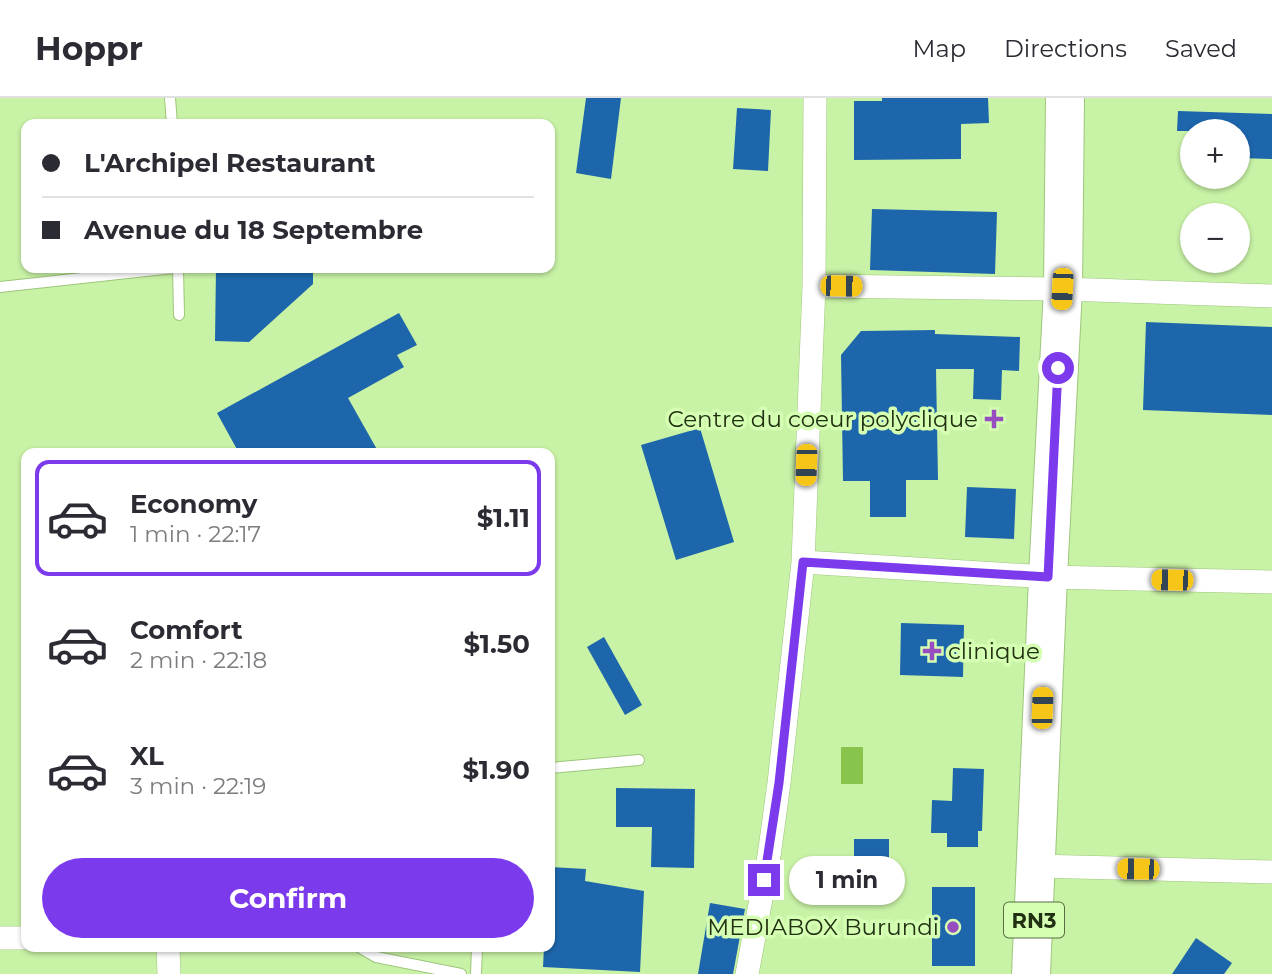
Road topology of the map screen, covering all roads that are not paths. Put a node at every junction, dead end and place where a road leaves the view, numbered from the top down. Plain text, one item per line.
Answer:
1 (170, 98) edge
2 (815, 98) edge
3 (1065, 98) edge
4 (172, 119) edge
5 (130, 273) edge
6 (176, 273) edge
7 (814, 286) junction
8 (0, 287) edge
9 (1062, 289) junction
10 (1272, 296) edge
11 (179, 315) dead end
12 (803, 562) junction
13 (1048, 577) junction
14 (1272, 582) edge
15 (639, 760) dead end
16 (555, 768) edge
17 (1036, 866) junction
18 (1272, 872) edge
19 (0, 938) edge
20 (21, 938) edge
21 (168, 952) edge
22 (368, 952) edge
23 (477, 952) edge
24 (169, 974) edge
25 (461, 974) edge
26 (476, 974) edge
27 (747, 974) edge
28 (1031, 974) edge

1 - 4 lane
2 - 7 street
3 - 9 highway, RN3
5 - 8 lane
6 - 11 lane
7 - 9 street
7 - 12 street
9 - 10 street
9 - 13 highway, RN3
12 - 13 street
12 - 27 street
13 - 14 street
13 - 17 highway, RN3
15 - 16 lane
17 - 18 street
17 - 28 highway, RN3
19 - 20 street
21 - 24 street
22 - 25 lane
23 - 26 lane

